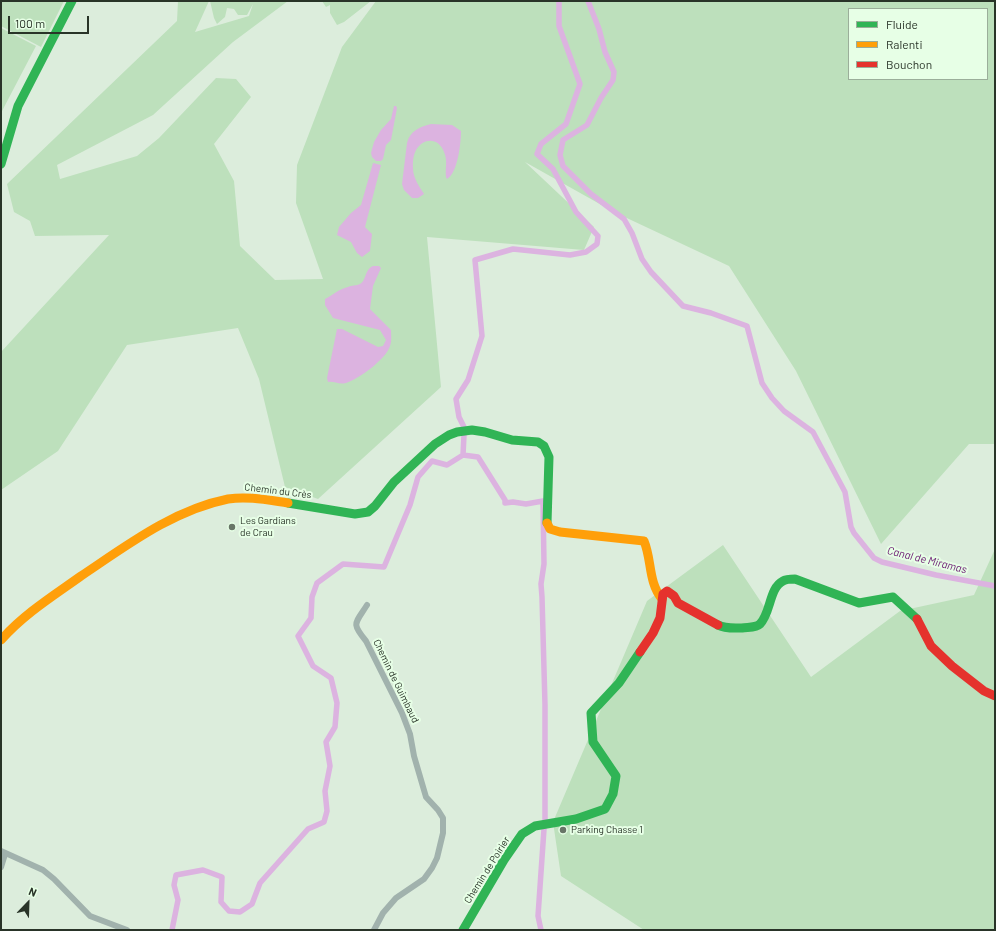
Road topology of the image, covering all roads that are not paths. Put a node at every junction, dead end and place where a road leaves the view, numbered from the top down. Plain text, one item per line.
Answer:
1 (72, 1) edge
2 (1, 164) edge
3 (662, 599) junction
4 (367, 605) dead end
5 (1, 640) edge
6 (995, 696) edge
7 (3, 853) edge
8 (1, 866) edge
9 (127, 930) edge
10 (374, 930) edge
11 (463, 930) edge

1 - 2 street
3 - 5 street, Chemin du Crès
3 - 6 street
3 - 11 street, Chemin de Poirier
4 - 10 street, Chemin de Guimbaud
7 - 8 street
7 - 9 street

